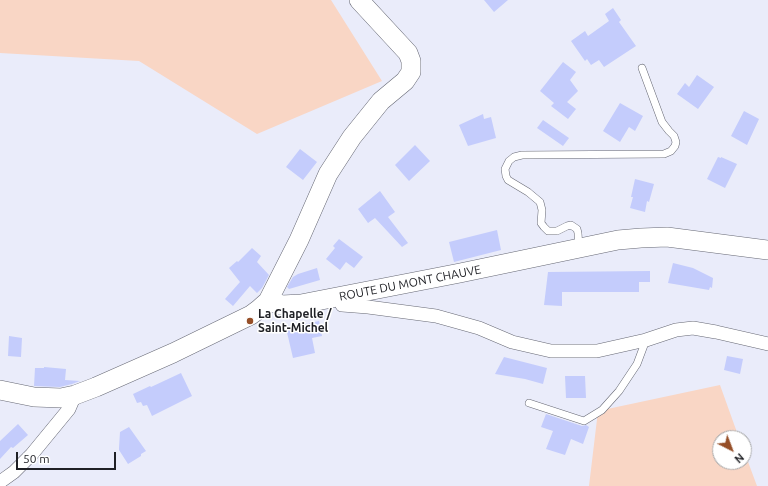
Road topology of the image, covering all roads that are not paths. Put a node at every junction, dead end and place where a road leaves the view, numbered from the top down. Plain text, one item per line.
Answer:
1 (359, 0) edge
2 (642, 68) dead end
3 (578, 248) junction
4 (768, 250) edge
5 (338, 297) junction
6 (268, 301) junction
7 (646, 340) junction
8 (768, 344) edge
9 (0, 390) edge
10 (75, 395) junction
11 (529, 403) dead end
12 (0, 482) edge

1 - 6 street
2 - 3 lane
3 - 4 street, ROUTE DU MONT CHAUVE
3 - 5 street, ROUTE DU MONT CHAUVE
5 - 6 street, ROUTE DU MONT CHAUVE
5 - 7 street
6 - 10 street
7 - 8 street
7 - 11 lane
9 - 10 street
10 - 12 street

